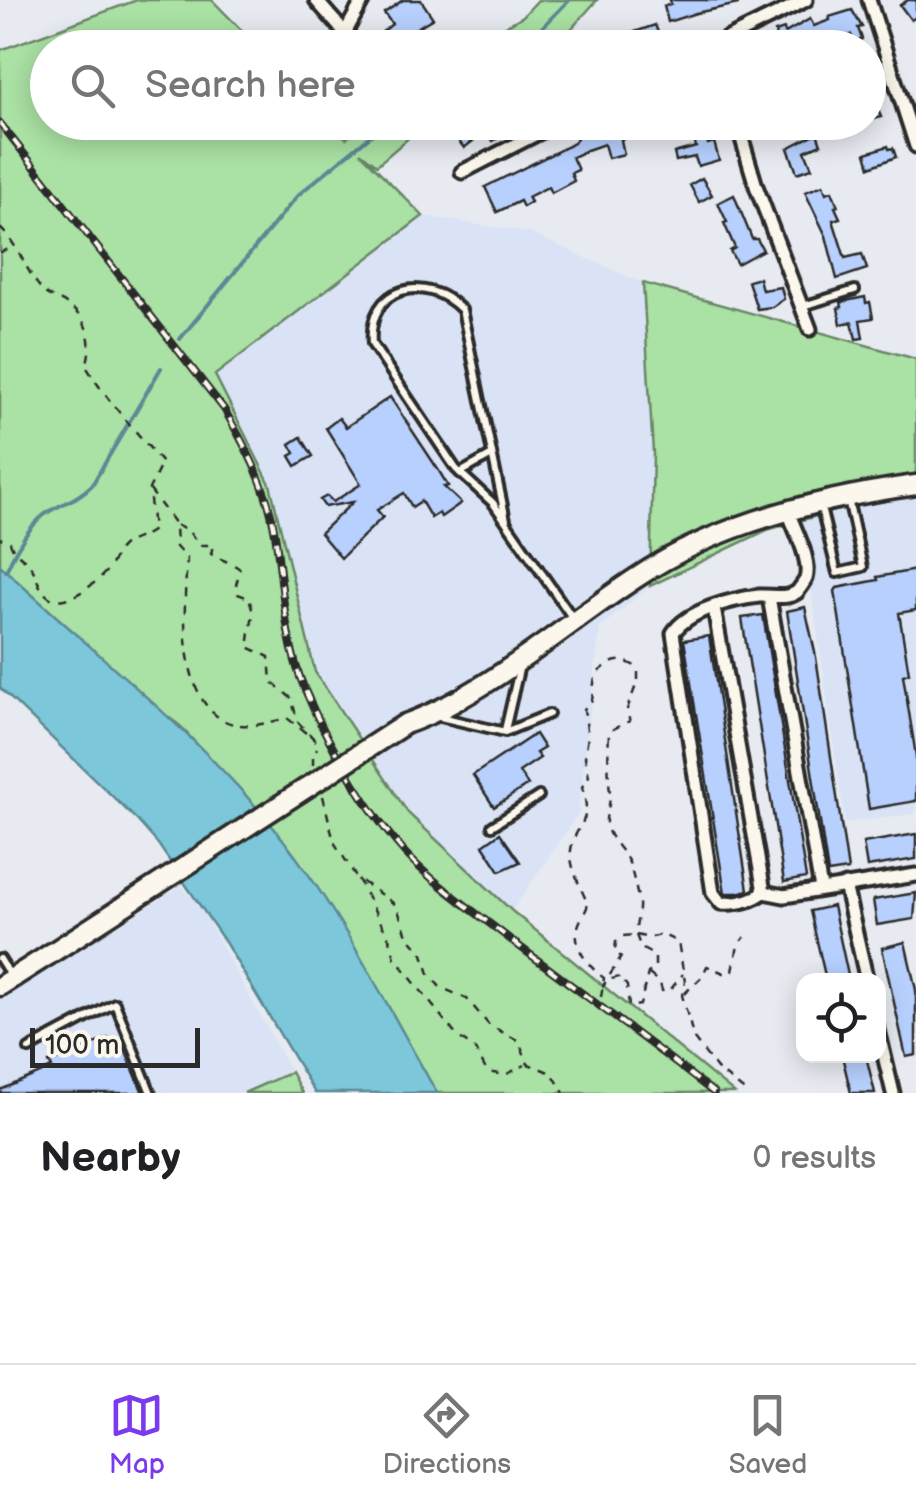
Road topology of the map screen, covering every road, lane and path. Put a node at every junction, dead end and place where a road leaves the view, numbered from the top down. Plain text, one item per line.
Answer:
1 (316, 0) edge
2 (363, 0) edge
3 (806, 0) edge
4 (869, 0) edge
5 (341, 30) edge
6 (346, 30) edge
7 (746, 30) edge
8 (879, 30) edge
9 (886, 53) edge
10 (525, 140) edge
11 (742, 140) edge
12 (916, 146) edge
13 (462, 172) dead end
14 (0, 228) edge
15 (16, 244) junction
16 (0, 253) edge
17 (855, 290) dead end
18 (802, 306) junction
19 (810, 330) dead end
20 (492, 455) junction
21 (460, 473) junction
22 (916, 484) edge
23 (149, 489) junction
24 (848, 496) junction
25 (820, 502) junction
26 (788, 511) junction
27 (506, 520) junction
28 (175, 524) junction
29 (0, 538) edge
30 (769, 597) junction
31 (714, 608) junction
32 (575, 620) junction
33 (521, 659) junction
34 (549, 714) dead end
35 (432, 715) junction
36 (505, 732) junction
37 (317, 748) dead end
38 (312, 761) dead end
39 (323, 796) dead end
40 (539, 796) dead end
41 (492, 826) dead end
42 (916, 875) edge
43 (357, 878) junction
44 (845, 885) junction
45 (821, 889) junction
46 (764, 892) junction
47 (636, 935) junction
48 (745, 937) dead end
49 (0, 959) edge
50 (648, 973) junction
51 (865, 973) edge
52 (683, 974) junction
53 (6, 982) edge
54 (603, 986) junction
55 (682, 995) junction
56 (601, 998) dead end
57 (29, 1050) dead end
58 (886, 1063) edge
59 (528, 1064) junction
60 (152, 1093) edge
61 (564, 1093) edge
62 (748, 1093) edge
63 (893, 1093) edge

1 - 5 street
2 - 6 street
3 - 7 street
4 - 8 street
9 - 12 street
10 - 13 street
11 - 18 street
14 - 15 path
15 - 16 path
15 - 23 path
17 - 18 lane
18 - 19 street
20 - 21 lane
20 - 21 lane
20 - 27 lane
21 - 27 lane
22 - 24 main road
23 - 28 path
23 - 29 path
24 - 25 main road
24 - 25 lane
25 - 26 main road
26 - 30 street
26 - 32 main road
27 - 32 lane
28 - 28 path
30 - 31 street
30 - 45 street
31 - 46 street
31 - 46 street
32 - 33 main road
33 - 35 main road
33 - 36 lane
34 - 36 lane
35 - 36 lane
35 - 53 main road, bridge
37 - 38 path
39 - 43 path
40 - 41 lane
42 - 44 street
43 - 59 path
43 - 59 path
44 - 45 street
44 - 51 street
45 - 46 street
47 - 50 path
47 - 52 path
47 - 54 path
47 - 54 path
48 - 55 path
49 - 53 lane
50 - 52 path
50 - 54 path
52 - 55 path
54 - 56 path
55 - 62 path
57 - 60 lane
58 - 63 street
59 - 61 path

